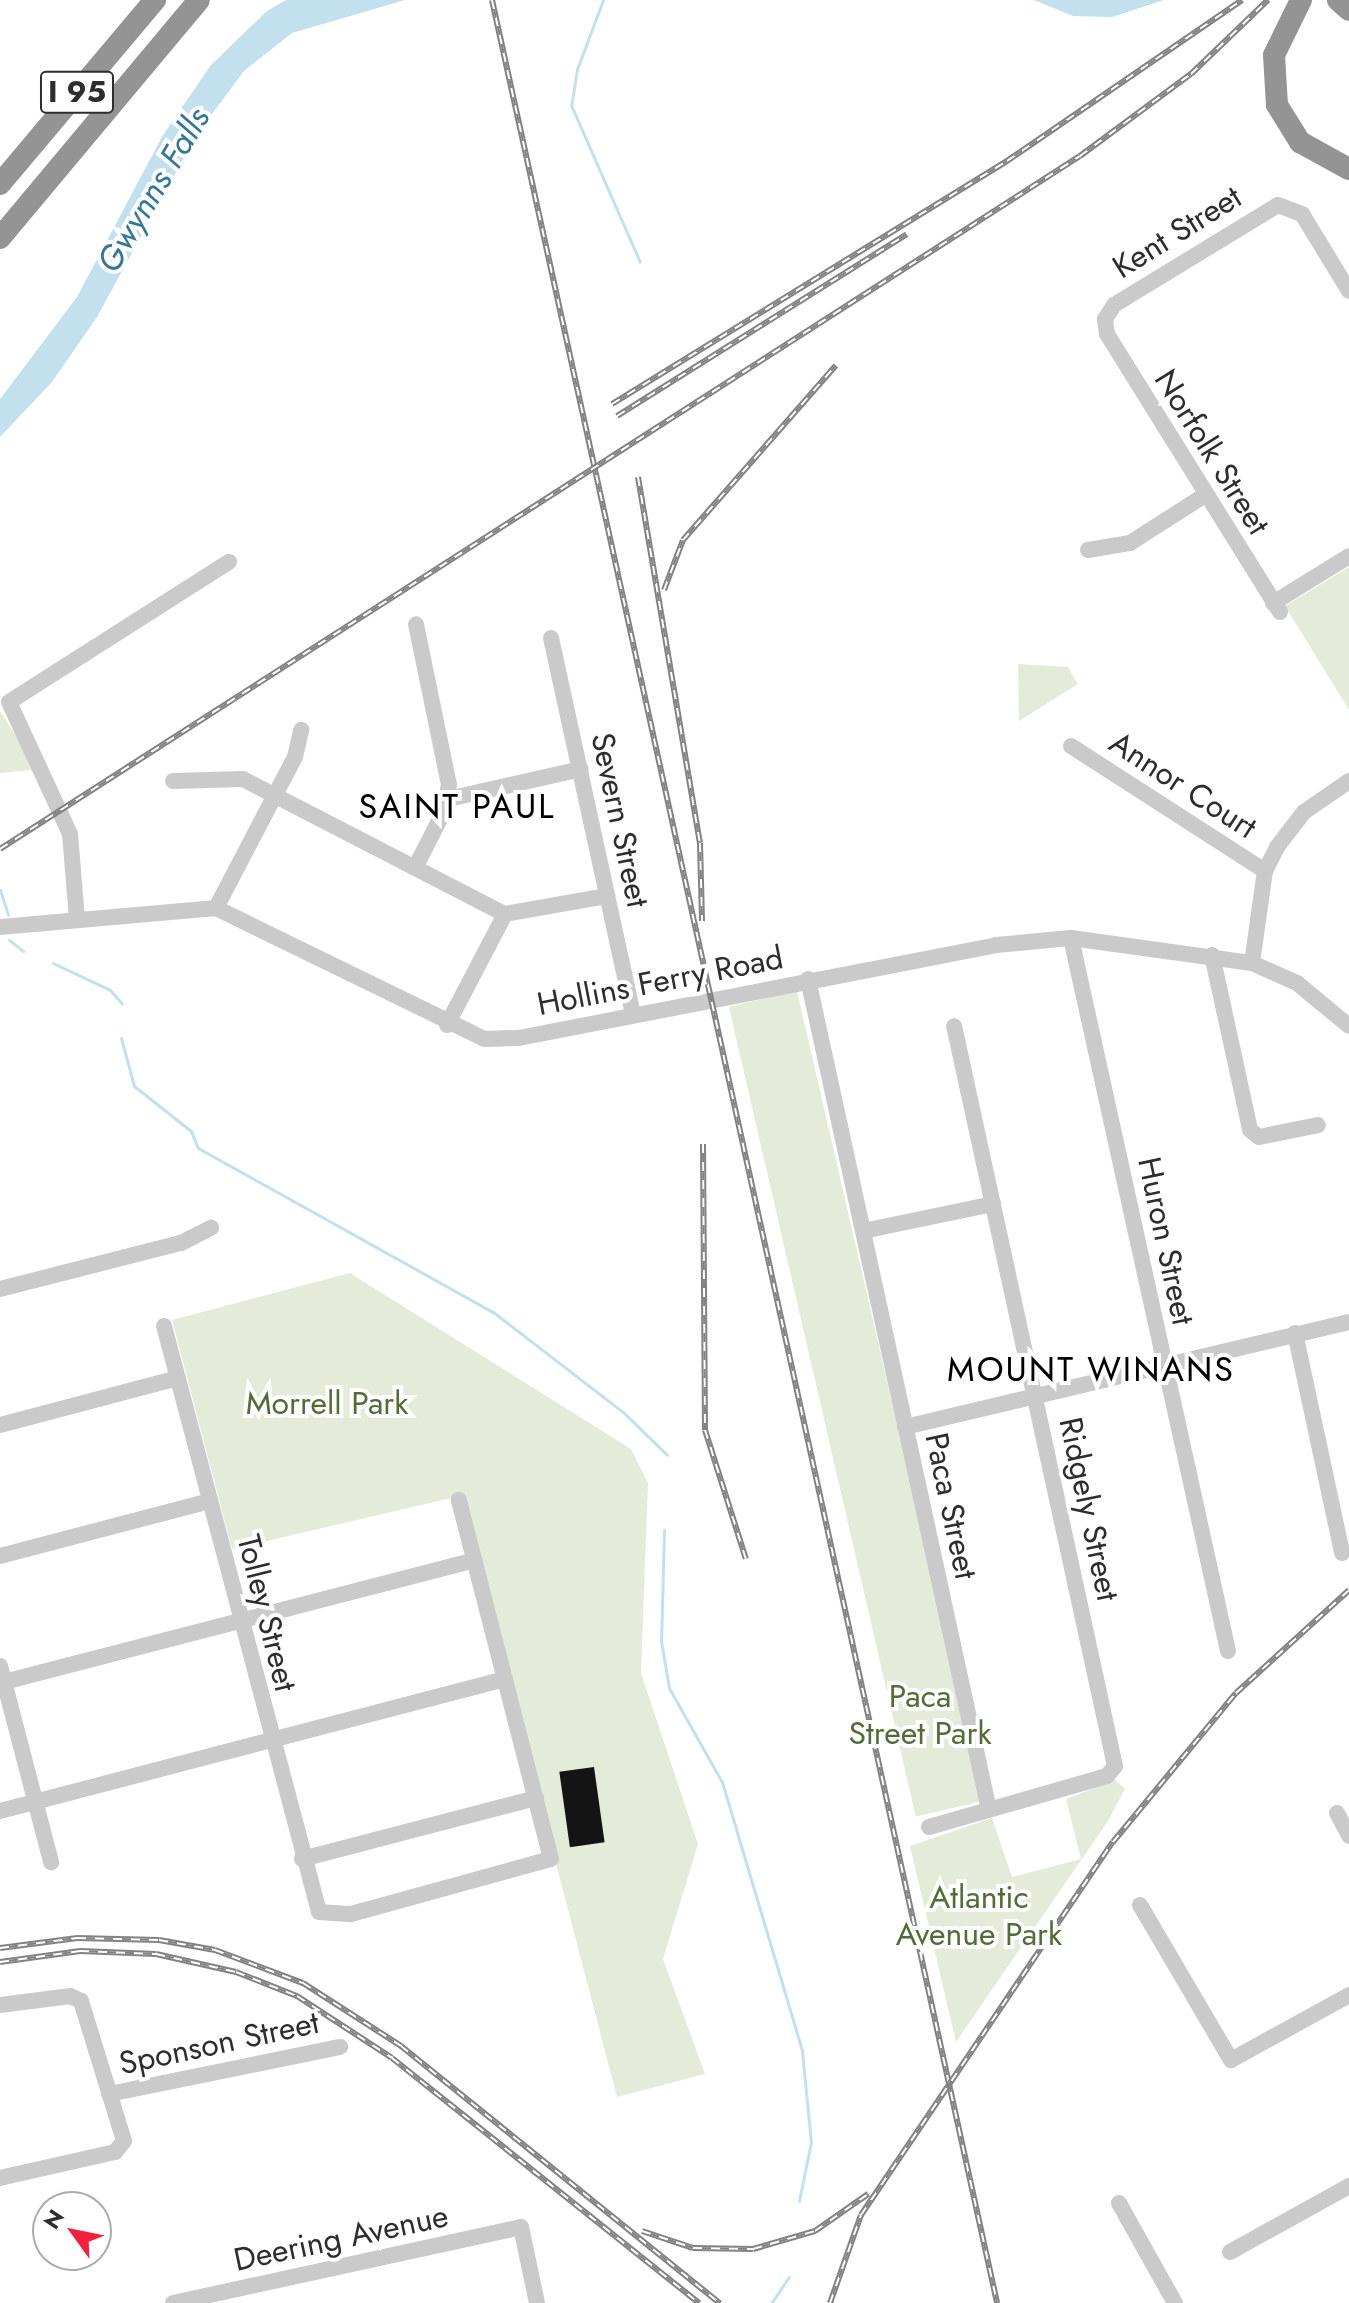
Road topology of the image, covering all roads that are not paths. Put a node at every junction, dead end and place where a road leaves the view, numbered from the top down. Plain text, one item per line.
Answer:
1 (155, 0) edge
2 (199, 0) edge
3 (1301, 0) edge
4 (1313, 0) edge
5 (1349, 155) edge
6 (1349, 169) edge
7 (0, 184) edge
8 (0, 238) edge
9 (1349, 291) edge
10 (1105, 319) joint
11 (1205, 495) junction
12 (1088, 550) dead end
13 (1349, 556) edge
14 (229, 562) dead end
15 (416, 624) dead end
16 (551, 638) dead end
17 (301, 730) dead end
18 (1071, 746) dead end
19 (581, 769) junction
20 (173, 781) dead end
21 (1349, 781) edge
22 (277, 795) junction
23 (448, 799) junction
24 (416, 866) junction
25 (1265, 871) junction
26 (607, 896) junction
27 (216, 908) junction
28 (505, 914) junction
29 (77, 919) junction
30 (0, 927) edge
31 (1071, 938) junction
32 (1212, 955) junction
33 (1252, 963) junction
34 (808, 979) junction
35 (633, 1015) junction
36 (1345, 1024) edge
37 (447, 1025) junction
38 (954, 1026) dead end
39 (1349, 1041) edge
40 (1318, 1125) dead end
41 (993, 1204) junction
42 (211, 1228) dead end
43 (863, 1231) junction
44 (0, 1289) edge
45 (1349, 1322) edge
46 (164, 1326) dead end
47 (1295, 1333) junction
48 (1164, 1363) junction
49 (178, 1378) junction
50 (1036, 1397) junction
51 (0, 1425) edge
52 (905, 1427) junction
53 (459, 1500) dead end
54 (209, 1501) junction
55 (1342, 1553) dead end
56 (0, 1556) edge
57 (474, 1560) junction
58 (240, 1621) junction
59 (1228, 1651) dead end
60 (1, 1677) edge
61 (505, 1679) junction
62 (271, 1740) junction
63 (536, 1798) junction
64 (35, 1802) junction
65 (989, 1810) junction
66 (0, 1811) edge
67 (1337, 1813) dead end
68 (929, 1827) dead end
69 (1349, 1836) edge
70 (302, 1859) junction
71 (51, 1862) dead end
72 (1140, 1905) dead end
73 (1349, 1995) edge
74 (0, 2005) edge
75 (340, 2047) dead end
76 (109, 2094) junction
77 (0, 2178) edge
78 (1349, 2186) edge
79 (1119, 2203) dead end
80 (1230, 2252) dead end
81 (173, 2303) edge
82 (537, 2303) edge
83 (1175, 2303) edge

1 - 7 highway, I 95
2 - 8 highway, I 95
3 - 6 highway
4 - 5 highway
9 - 10 street, Kent Street
10 - 11 street, Norfolk Street
11 - 12 street
11 - 13 street, Norfolk Street
14 - 29 street
15 - 23 street
16 - 19 street, Severn Street
17 - 22 street
18 - 25 street, Annor Court
19 - 23 street
19 - 26 street, Severn Street
20 - 22 street
21 - 25 street
22 - 24 street
22 - 27 street
23 - 24 street
24 - 28 street
25 - 33 street
26 - 28 street
26 - 35 street, Severn Street
27 - 29 street
27 - 37 street, Hollins Ferry Road
28 - 37 street
29 - 30 street
31 - 32 street, Hollins Ferry Road
31 - 34 street, Hollins Ferry Road
31 - 48 street, Huron Street
32 - 33 street, Hollins Ferry Road
32 - 40 street
33 - 36 street, Hollins Ferry Road
34 - 35 street, Hollins Ferry Road
34 - 43 street, Paca Street
35 - 37 street, Hollins Ferry Road
36 - 39 street, Hollins Ferry Road
38 - 41 street, Ridgely Street
41 - 43 street
41 - 50 street, Ridgely Street
42 - 44 street
43 - 52 street, Paca Street
45 - 47 street
46 - 49 street, Tolley Street
47 - 48 street
47 - 55 street
48 - 50 street
48 - 59 street, Huron Street
49 - 51 street
49 - 54 street, Tolley Street
50 - 52 street
50 - 65 street, Ridgely Street
52 - 65 street, Paca Street
53 - 57 street
54 - 56 street
54 - 58 street, Tolley Street
57 - 58 street
57 - 61 street
58 - 60 street
58 - 62 street, Tolley Street
60 - 64 street
61 - 62 street
61 - 63 street
62 - 64 street
62 - 70 street, Tolley Street
63 - 70 street
63 - 70 street, Tolley Street
64 - 66 street
64 - 71 street
65 - 68 street
67 - 69 street
72 - 73 street
74 - 76 street
75 - 76 street, Sponson Street
76 - 77 street
78 - 80 street
79 - 83 street
81 - 82 street, Deering Avenue

